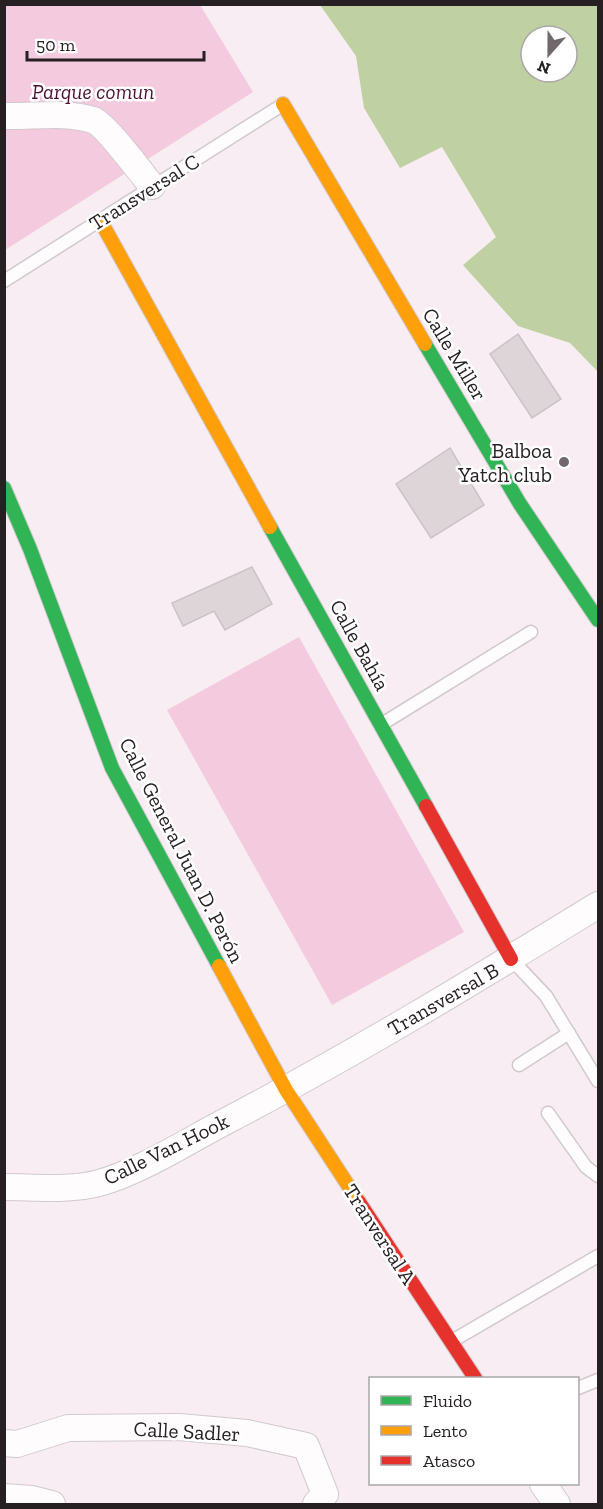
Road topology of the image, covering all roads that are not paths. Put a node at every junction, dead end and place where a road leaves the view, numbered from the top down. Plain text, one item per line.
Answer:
1 (283, 104) joint
2 (4, 116) edge
3 (152, 186) junction
4 (100, 220) junction
5 (4, 281) edge
6 (4, 488) edge
7 (598, 620) edge
8 (531, 632) dead end
9 (381, 725) junction
10 (598, 905) edge
11 (511, 959) junction
12 (569, 1033) junction
13 (519, 1065) dead end
14 (598, 1082) edge
15 (286, 1090) junction
16 (548, 1113) dead end
17 (598, 1176) edge
18 (4, 1187) edge
19 (598, 1256) edge
20 (451, 1342) junction
21 (474, 1377) edge
22 (598, 1380) edge
23 (579, 1388) edge
24 (4, 1443) edge
25 (544, 1485) edge
26 (4, 1497) edge
27 (52, 1504) edge
28 (316, 1504) edge
29 (557, 1504) edge

1 - 3 lane, Transversal C
1 - 7 street, Calle Miller
2 - 3 street
3 - 4 lane, Transversal C
4 - 5 lane, Transversal C
4 - 9 street, Calle Bahía
6 - 15 street, Calle General Juan D. Perón
8 - 9 lane
9 - 11 street, Calle Bahía
10 - 11 street, Transversal B
11 - 12 lane, Calle Bahía
11 - 15 street, Transversal B
12 - 13 lane
12 - 14 lane, Calle Bahía
15 - 18 street, Calle Van Hook
15 - 20 street, Tranversal A
16 - 17 lane
19 - 20 lane
20 - 21 street, Tranversal A
22 - 23 lane
24 - 28 street, Calle Sadler
25 - 29 street
26 - 27 street

